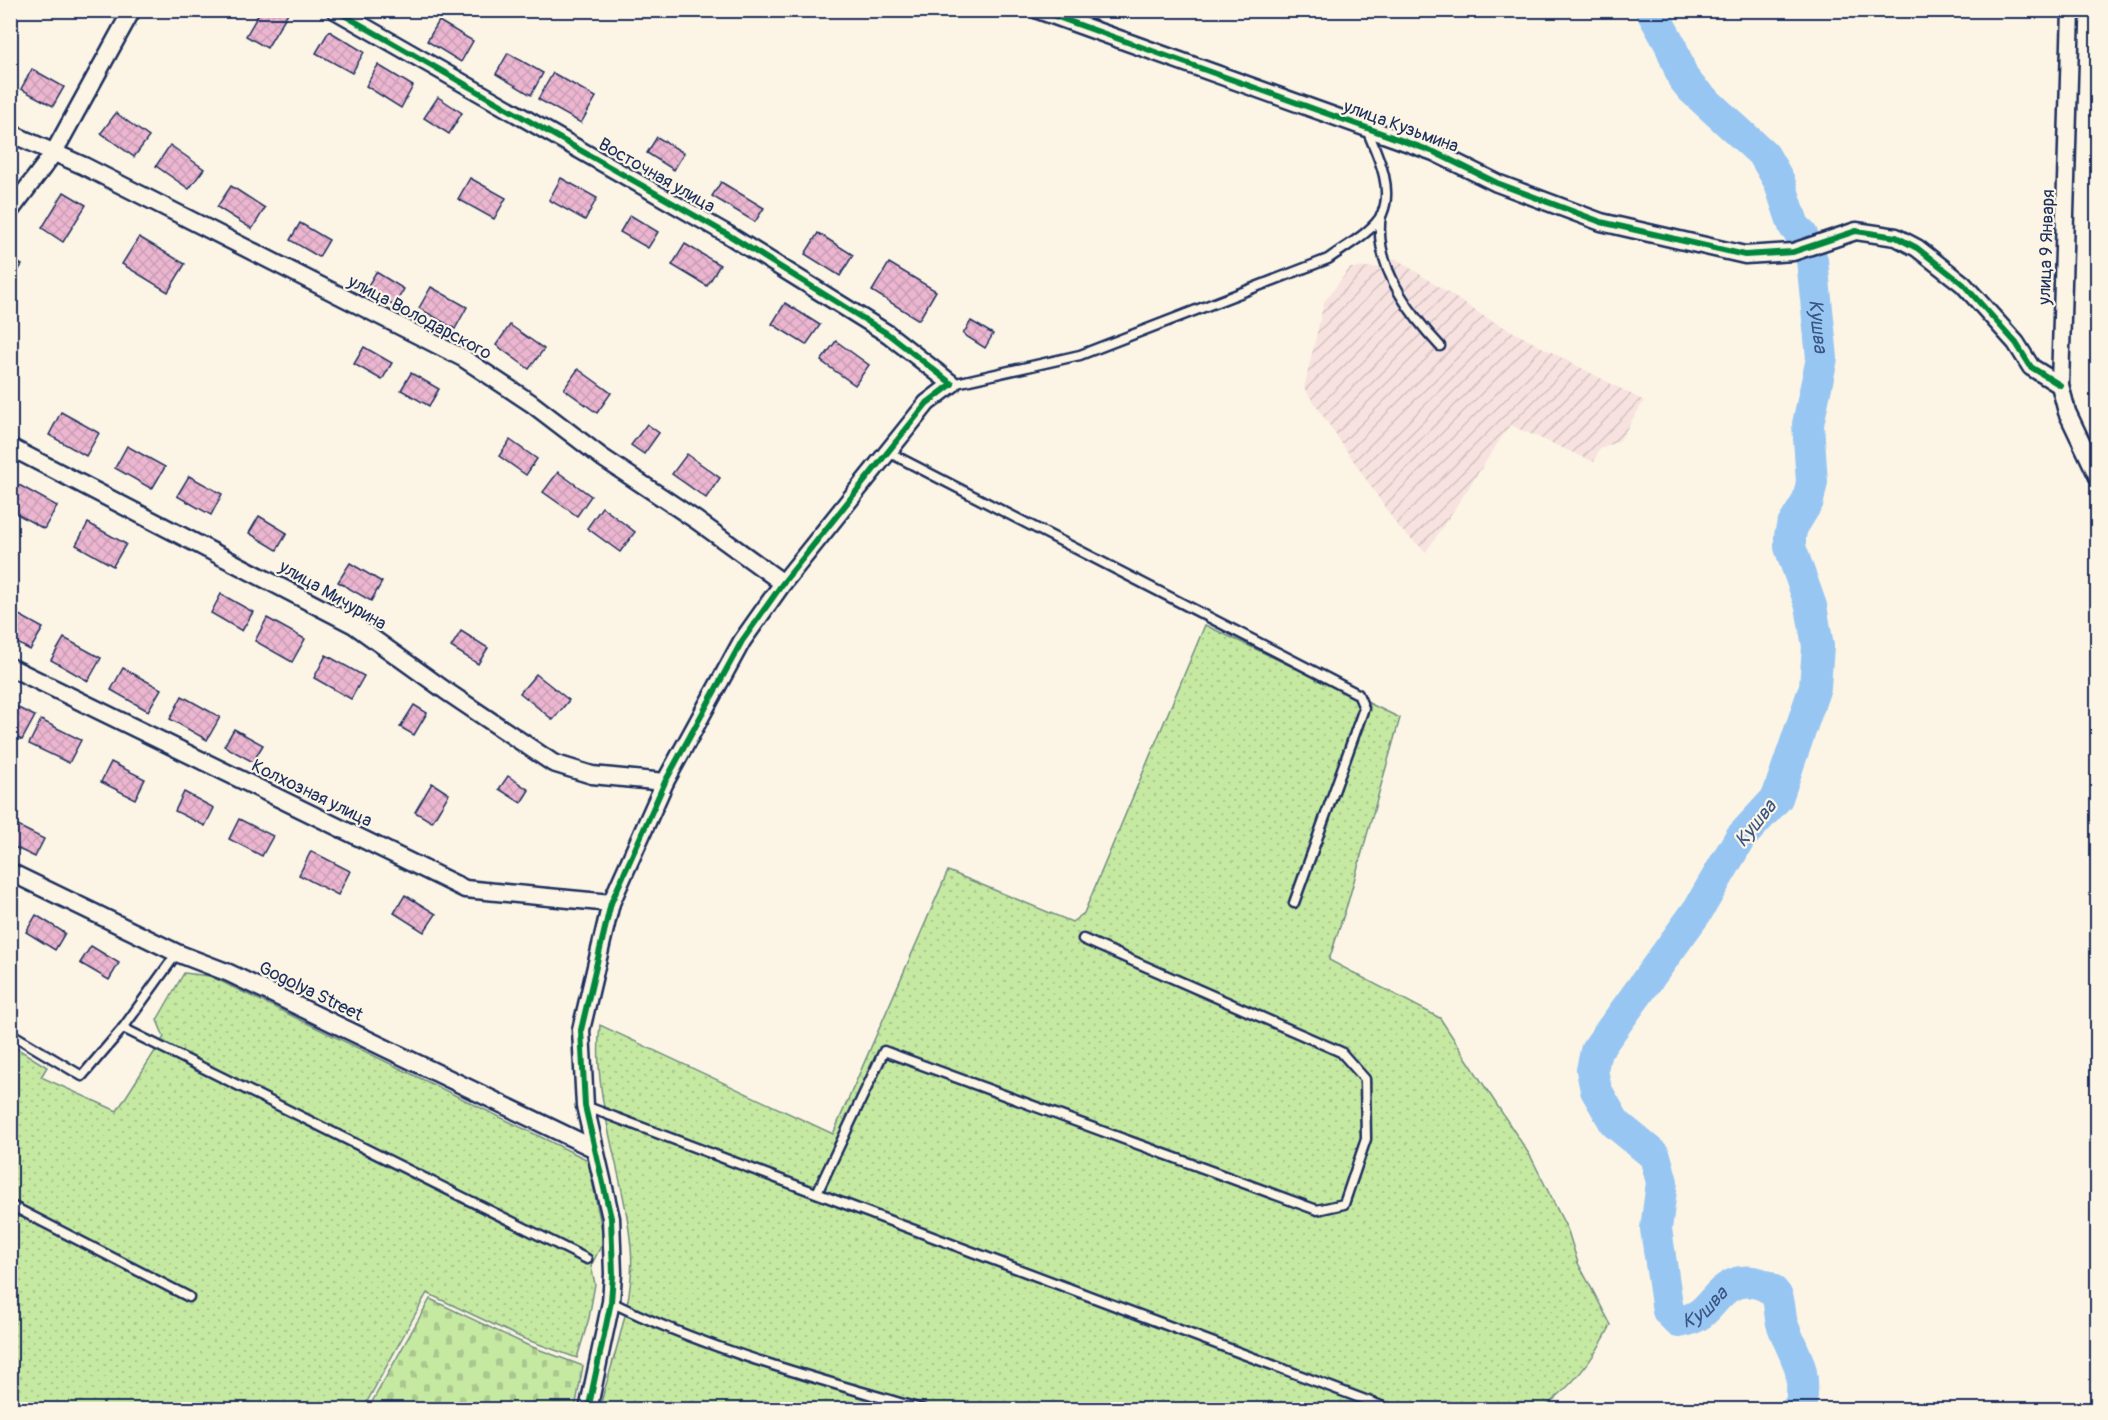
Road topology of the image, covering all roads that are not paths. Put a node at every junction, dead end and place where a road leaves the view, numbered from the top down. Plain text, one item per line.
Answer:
1 (132, 10) edge
2 (335, 10) edge
3 (1038, 10) edge
4 (2071, 10) edge
5 (1367, 130) junction
6 (10, 133) edge
7 (53, 154) junction
8 (10, 211) edge
9 (1382, 214) junction
10 (1440, 345) dead end
11 (952, 384) junction
12 (2061, 385) junction
13 (10, 447) edge
14 (888, 452) junction
15 (2097, 477) edge
16 (783, 583) junction
17 (10, 667) edge
18 (665, 782) junction
19 (10, 872) edge
20 (611, 903) junction
21 (1294, 903) dead end
22 (1083, 939) dead end
23 (177, 953) junction
24 (123, 1028) junction
25 (10, 1033) edge
26 (585, 1106) junction
27 (593, 1148) junction
28 (817, 1194) junction
29 (10, 1205) edge
30 (588, 1259) dead end
31 (189, 1297) dead end
32 (611, 1302) junction
33 (588, 1410) edge
34 (924, 1410) edge
35 (1392, 1410) edge

1 - 7 street
2 - 11 street, Восточная улица
3 - 5 street, улица Кузьмина
4 - 12 street, улица 9 Января
5 - 9 lane
5 - 12 street, улица Кузьмина
6 - 7 street, улица Володарского
7 - 8 street
7 - 16 street, улица Володарского
9 - 10 lane
9 - 11 lane
11 - 14 street
12 - 15 street, улица 9 Января
13 - 18 street, улица Мичурина
14 - 16 street
14 - 21 lane
16 - 18 street
17 - 20 street, Колхозная улица
18 - 20 street
19 - 23 street, Gogolya Street
20 - 26 street
22 - 28 lane
23 - 24 lane
23 - 27 street, Gogolya Street
24 - 25 lane
24 - 30 lane
26 - 27 street
26 - 28 lane
27 - 32 street
28 - 35 lane
29 - 31 lane
32 - 33 street
32 - 34 lane

